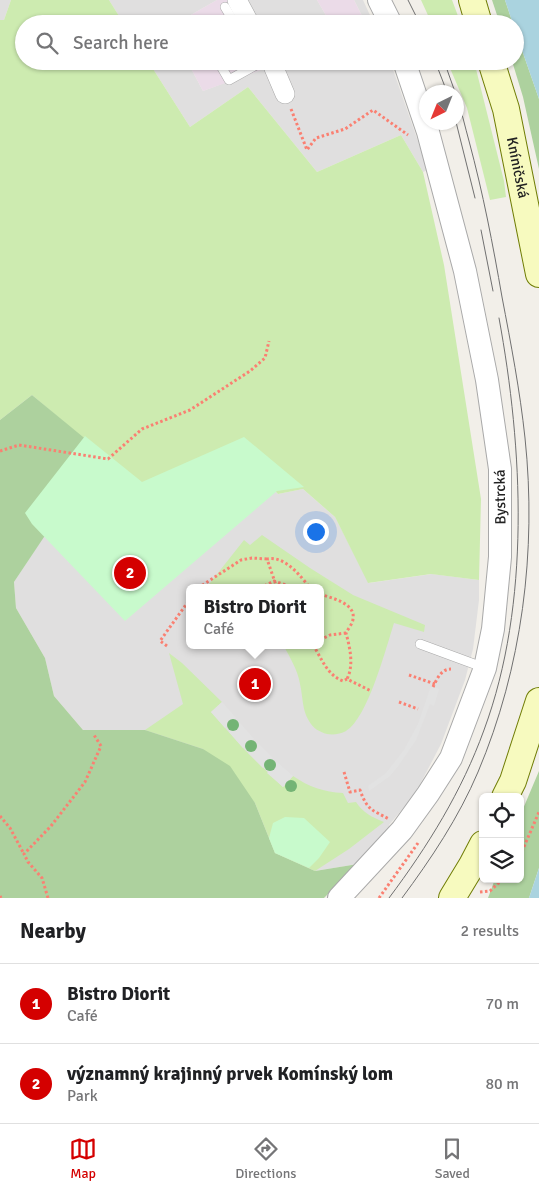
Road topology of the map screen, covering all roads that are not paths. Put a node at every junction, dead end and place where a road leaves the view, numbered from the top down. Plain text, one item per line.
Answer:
1 (379, 0) edge
2 (472, 0) edge
3 (231, 3) edge
4 (242, 15) edge
5 (386, 15) edge
6 (476, 15) edge
7 (223, 70) edge
8 (248, 70) edge
9 (268, 70) edge
10 (407, 70) edge
11 (494, 70) edge
12 (285, 94) road end
13 (539, 274) edge
14 (420, 644) dead end
15 (479, 666) junction
16 (539, 701) edge
17 (507, 793) edge
18 (479, 852) edge
19 (339, 898) edge
20 (452, 898) edge

1 - 5 street
2 - 6 main road
3 - 4 street
7 - 8 lane
9 - 12 street
10 - 15 street, Bystrcká
11 - 13 main road, Kníničská
14 - 15 lane
15 - 19 street, Bystrcká
16 - 17 main road
18 - 20 main road

